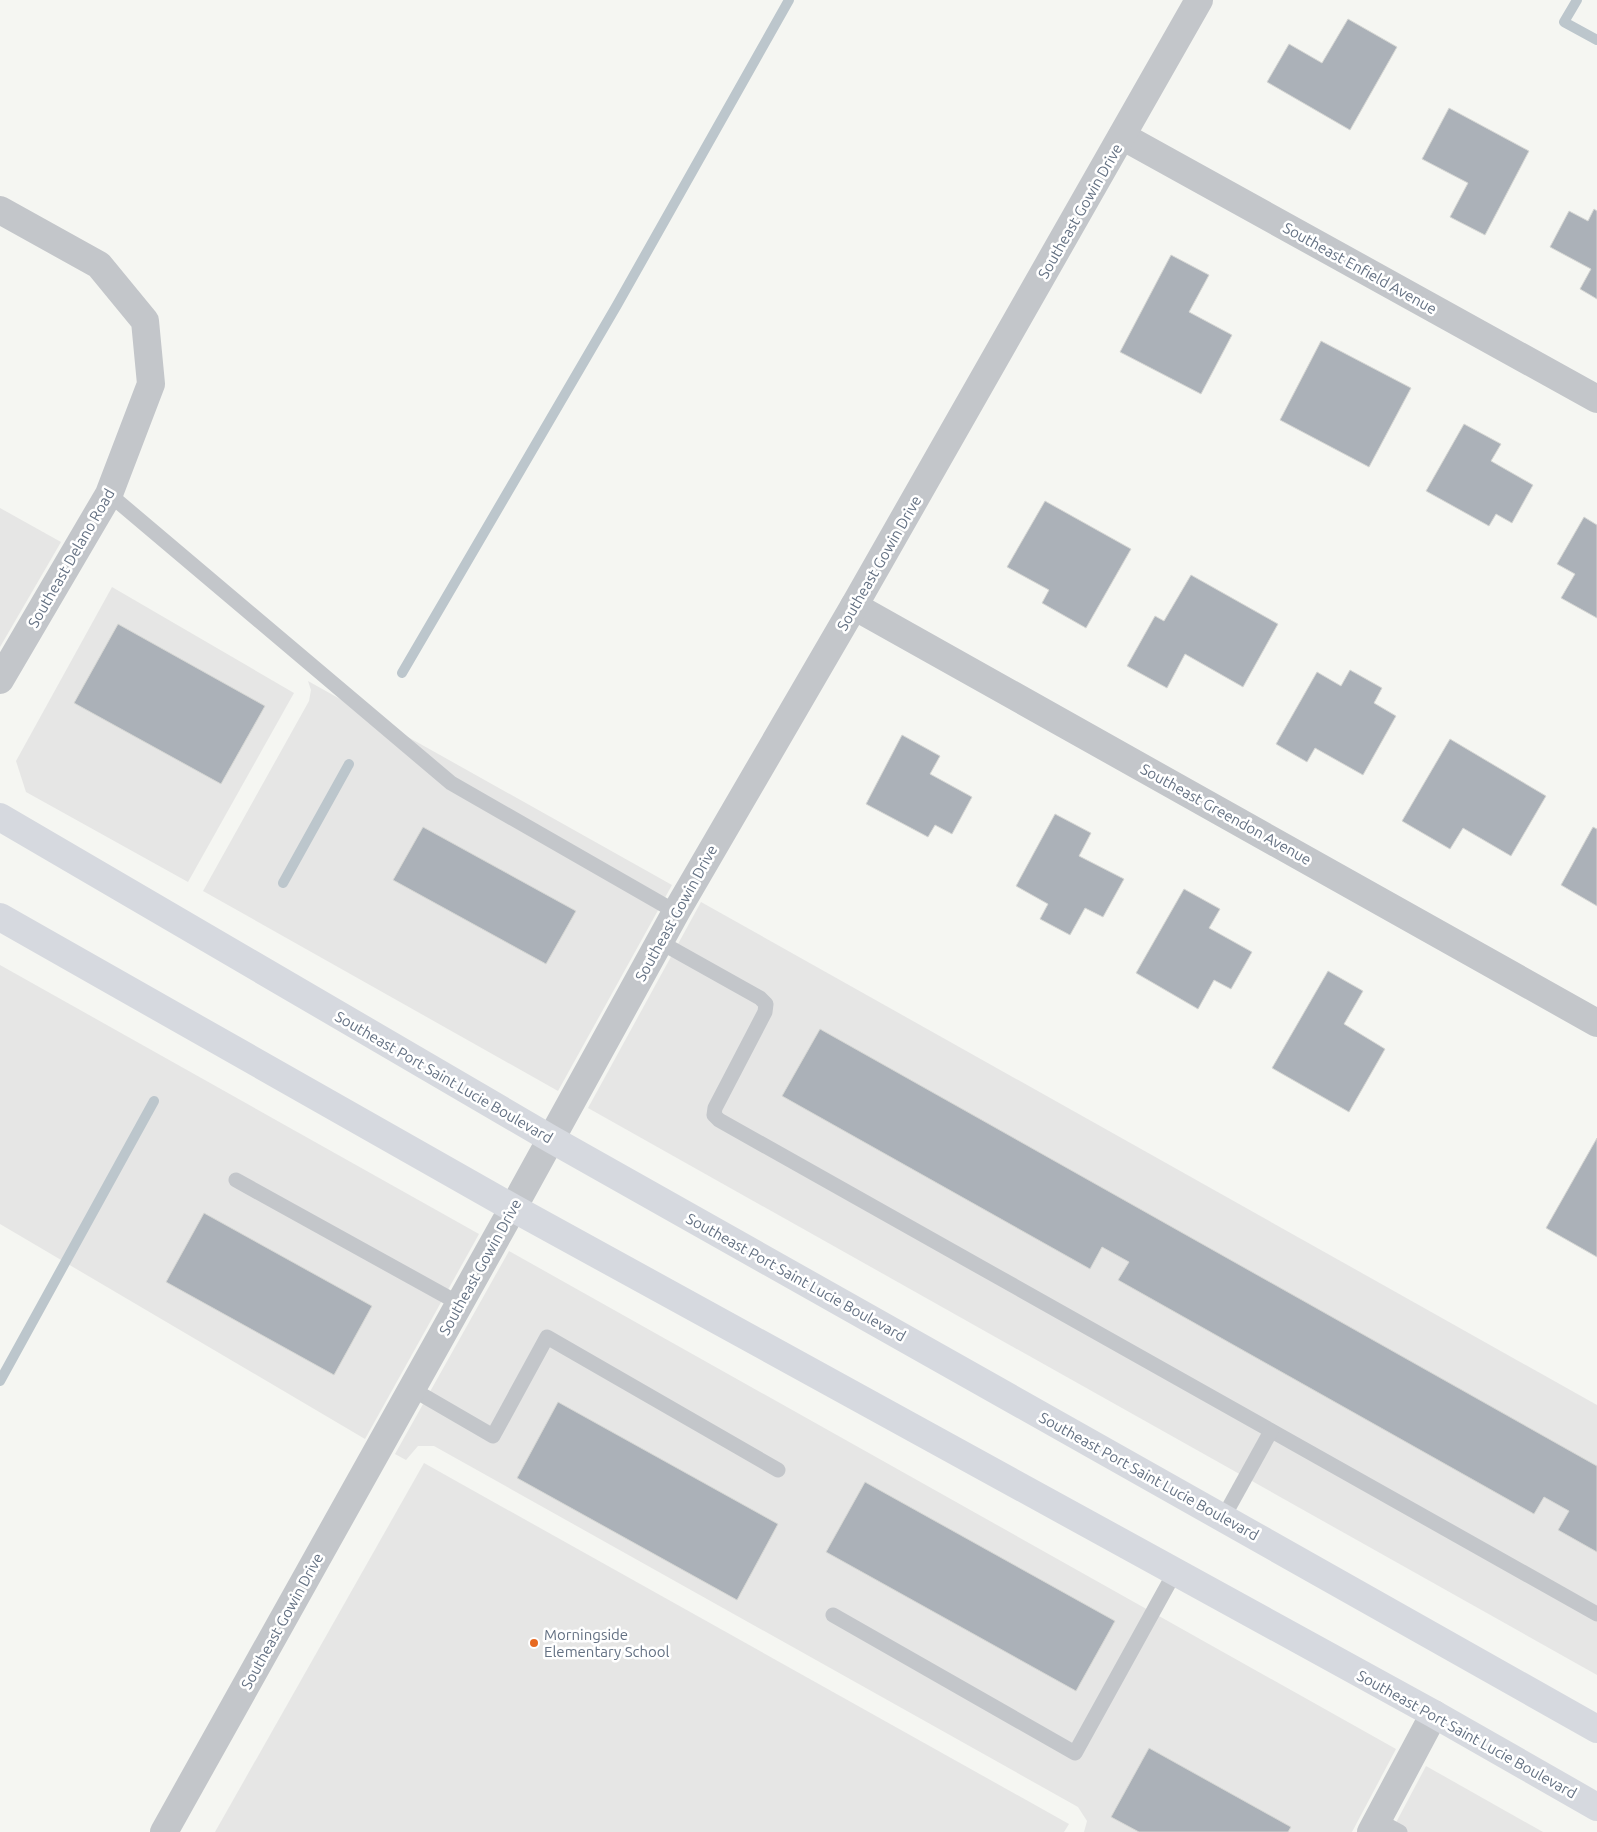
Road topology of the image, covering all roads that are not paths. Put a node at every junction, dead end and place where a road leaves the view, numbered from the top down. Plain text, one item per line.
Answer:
1 (1199, 0) edge
2 (1122, 136) junction
3 (0, 210) edge
4 (1597, 399) edge
5 (110, 494) junction
6 (854, 606) junction
7 (0, 680) edge
8 (0, 817) edge
9 (676, 912) junction
10 (0, 917) edge
11 (660, 942) junction
12 (1597, 1023) edge
13 (551, 1139) junction
14 (236, 1180) dead end
15 (513, 1208) junction
16 (460, 1304) junction
17 (412, 1389) junction
18 (1271, 1431) junction
19 (778, 1470) dead end
20 (1223, 1518) junction
21 (1175, 1572) junction
22 (1597, 1614) edge
23 (833, 1615) dead end
24 (1434, 1714) junction
25 (1597, 1728) edge
26 (1597, 1807) edge
27 (1383, 1828) edge
28 (164, 1832) edge

1 - 2 street, Southeast Gowin Drive
2 - 4 street, Southeast Enfield Avenue
2 - 6 street, Southeast Gowin Drive
3 - 5 street, Southeast Delano Road
5 - 7 street, Southeast Delano Road
5 - 9 lane
6 - 9 street, Southeast Gowin Drive
6 - 12 street, Southeast Greendon Avenue
8 - 13 main road, Southeast Port Saint Lucie Boulevard
9 - 11 street, Southeast Gowin Drive
10 - 15 main road, Southeast Port Saint Lucie Boulevard
11 - 13 street, Southeast Gowin Drive
11 - 18 lane
13 - 15 street, Southeast Gowin Drive
13 - 20 main road, Southeast Port Saint Lucie Boulevard
14 - 16 lane
15 - 16 street, Southeast Gowin Drive
15 - 21 main road, Southeast Port Saint Lucie Boulevard
16 - 17 street, Southeast Gowin Drive
17 - 19 lane
17 - 28 street, Southeast Gowin Drive
18 - 20 lane
18 - 22 lane
20 - 25 main road, Southeast Port Saint Lucie Boulevard
21 - 23 lane
21 - 24 main road, Southeast Port Saint Lucie Boulevard
24 - 26 main road, Southeast Port Saint Lucie Boulevard
24 - 27 street

